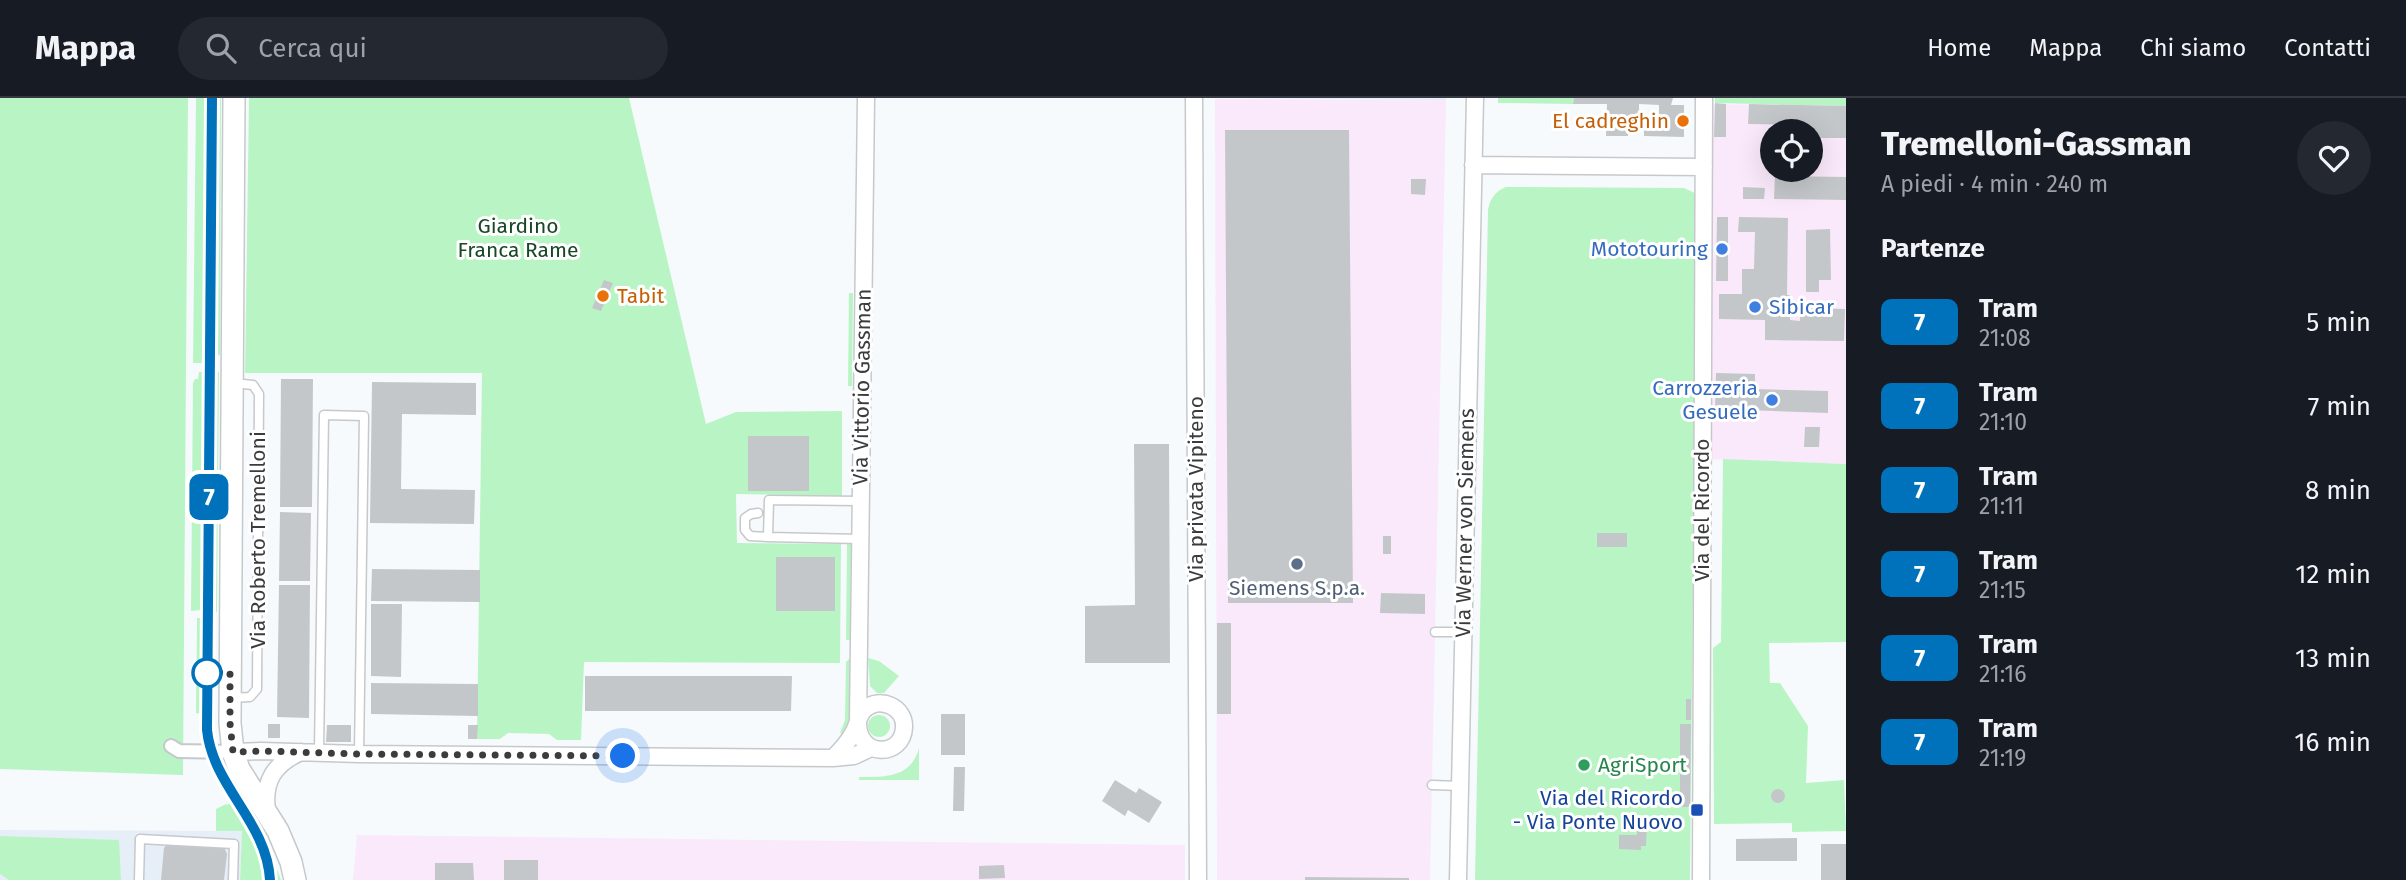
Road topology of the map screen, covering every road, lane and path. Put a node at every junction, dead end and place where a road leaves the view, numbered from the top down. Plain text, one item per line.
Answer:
1 (234, 98) edge
2 (866, 98) edge
3 (1194, 98) edge
4 (1475, 98) edge
5 (1704, 98) edge
6 (1473, 165) junction
7 (1704, 167) junction
8 (860, 501) junction
9 (758, 513) dead end
10 (768, 537) junction
11 (860, 539) junction
12 (1435, 632) dead end
13 (1462, 632) junction
14 (859, 675) junction
15 (876, 704) junction
16 (858, 722) junction
17 (171, 746) dead end
18 (871, 748) junction
19 (233, 752) junction
20 (312, 752) junction
21 (359, 754) junction
22 (833, 758) junction
23 (1432, 785) dead end
24 (1460, 786) junction
25 (267, 811) junction
26 (139, 880) edge
27 (233, 880) edge
28 (295, 880) edge
29 (1198, 880) edge
30 (1458, 880) edge
31 (1700, 880) edge

1 - 19 street, Via Roberto Tremelloni
2 - 8 street, Via Vittorio Gassman
3 - 29 street, Via privata Vipiteno
4 - 6 street, Via Werner von Siemens
5 - 7 street, Via del Ricordo
6 - 7 street
6 - 13 street, Via Werner von Siemens
7 - 31 street, Via del Ricordo
8 - 10 lane
8 - 11 street, Via Vittorio Gassman
9 - 10 lane
10 - 11 lane
11 - 14 street, Via Vittorio Gassman
12 - 13 lane
13 - 24 street, Via Werner von Siemens
14 - 15 street
14 - 16 street, Via Vittorio Gassman
15 - 16 street
15 - 18 street
16 - 18 street, Via Vittorio Gassman
16 - 22 street
17 - 19 street
18 - 22 street
19 - 20 street
19 - 25 street, Via Roberto Tremelloni
20 - 21 street
20 - 21 lane
20 - 25 street
21 - 22 street
23 - 24 lane
24 - 30 street, Via Werner von Siemens
25 - 28 street, Via Roberto Tremelloni
26 - 27 lane

